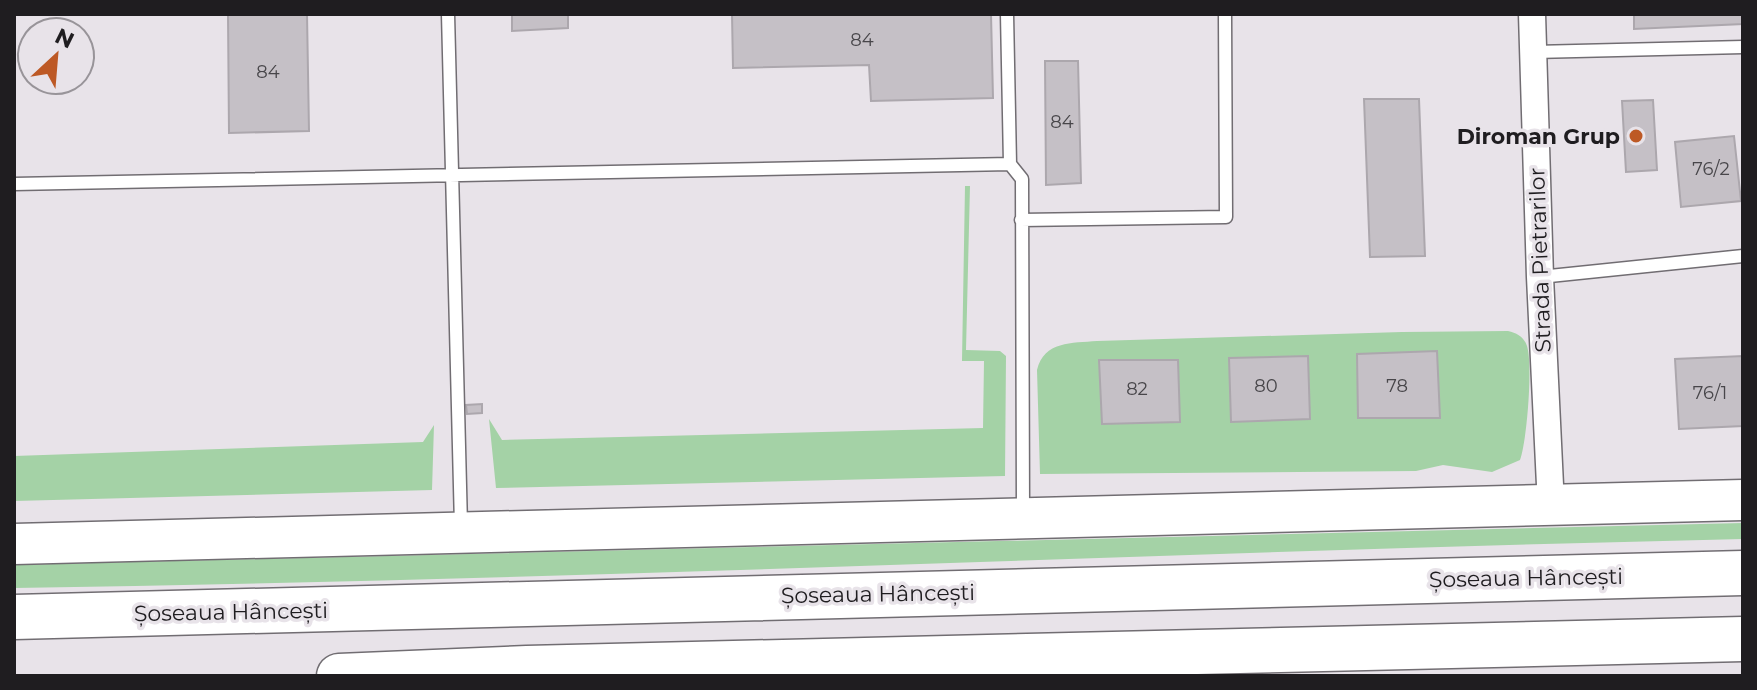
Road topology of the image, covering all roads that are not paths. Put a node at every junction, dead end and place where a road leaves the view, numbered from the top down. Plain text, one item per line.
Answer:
1 (448, 14) edge
2 (1007, 14) edge
3 (1225, 14) edge
4 (1532, 14) edge
5 (1743, 47) edge
6 (1534, 52) junction
7 (1010, 164) junction
8 (453, 174) junction
9 (14, 184) edge
10 (1021, 220) junction
11 (1743, 256) edge
12 (1540, 277) junction
13 (1743, 500) edge
14 (1551, 506) junction
15 (1023, 519) junction
16 (461, 533) junction
17 (14, 544) edge
18 (1743, 573) edge
19 (14, 617) edge
20 (1743, 639) edge
21 (363, 676) edge

1 - 8 lane
2 - 7 lane
3 - 10 lane
4 - 6 street, Strada Pietrarilor
5 - 6 lane
6 - 12 street, Strada Pietrarilor
7 - 8 lane
7 - 10 lane
8 - 9 lane
8 - 16 lane
10 - 15 lane
11 - 12 lane
12 - 14 street, Strada Pietrarilor
13 - 14 main road
14 - 15 main road
15 - 16 main road
16 - 17 main road
18 - 19 highway, Șoseaua Hâncești
20 - 21 highway

